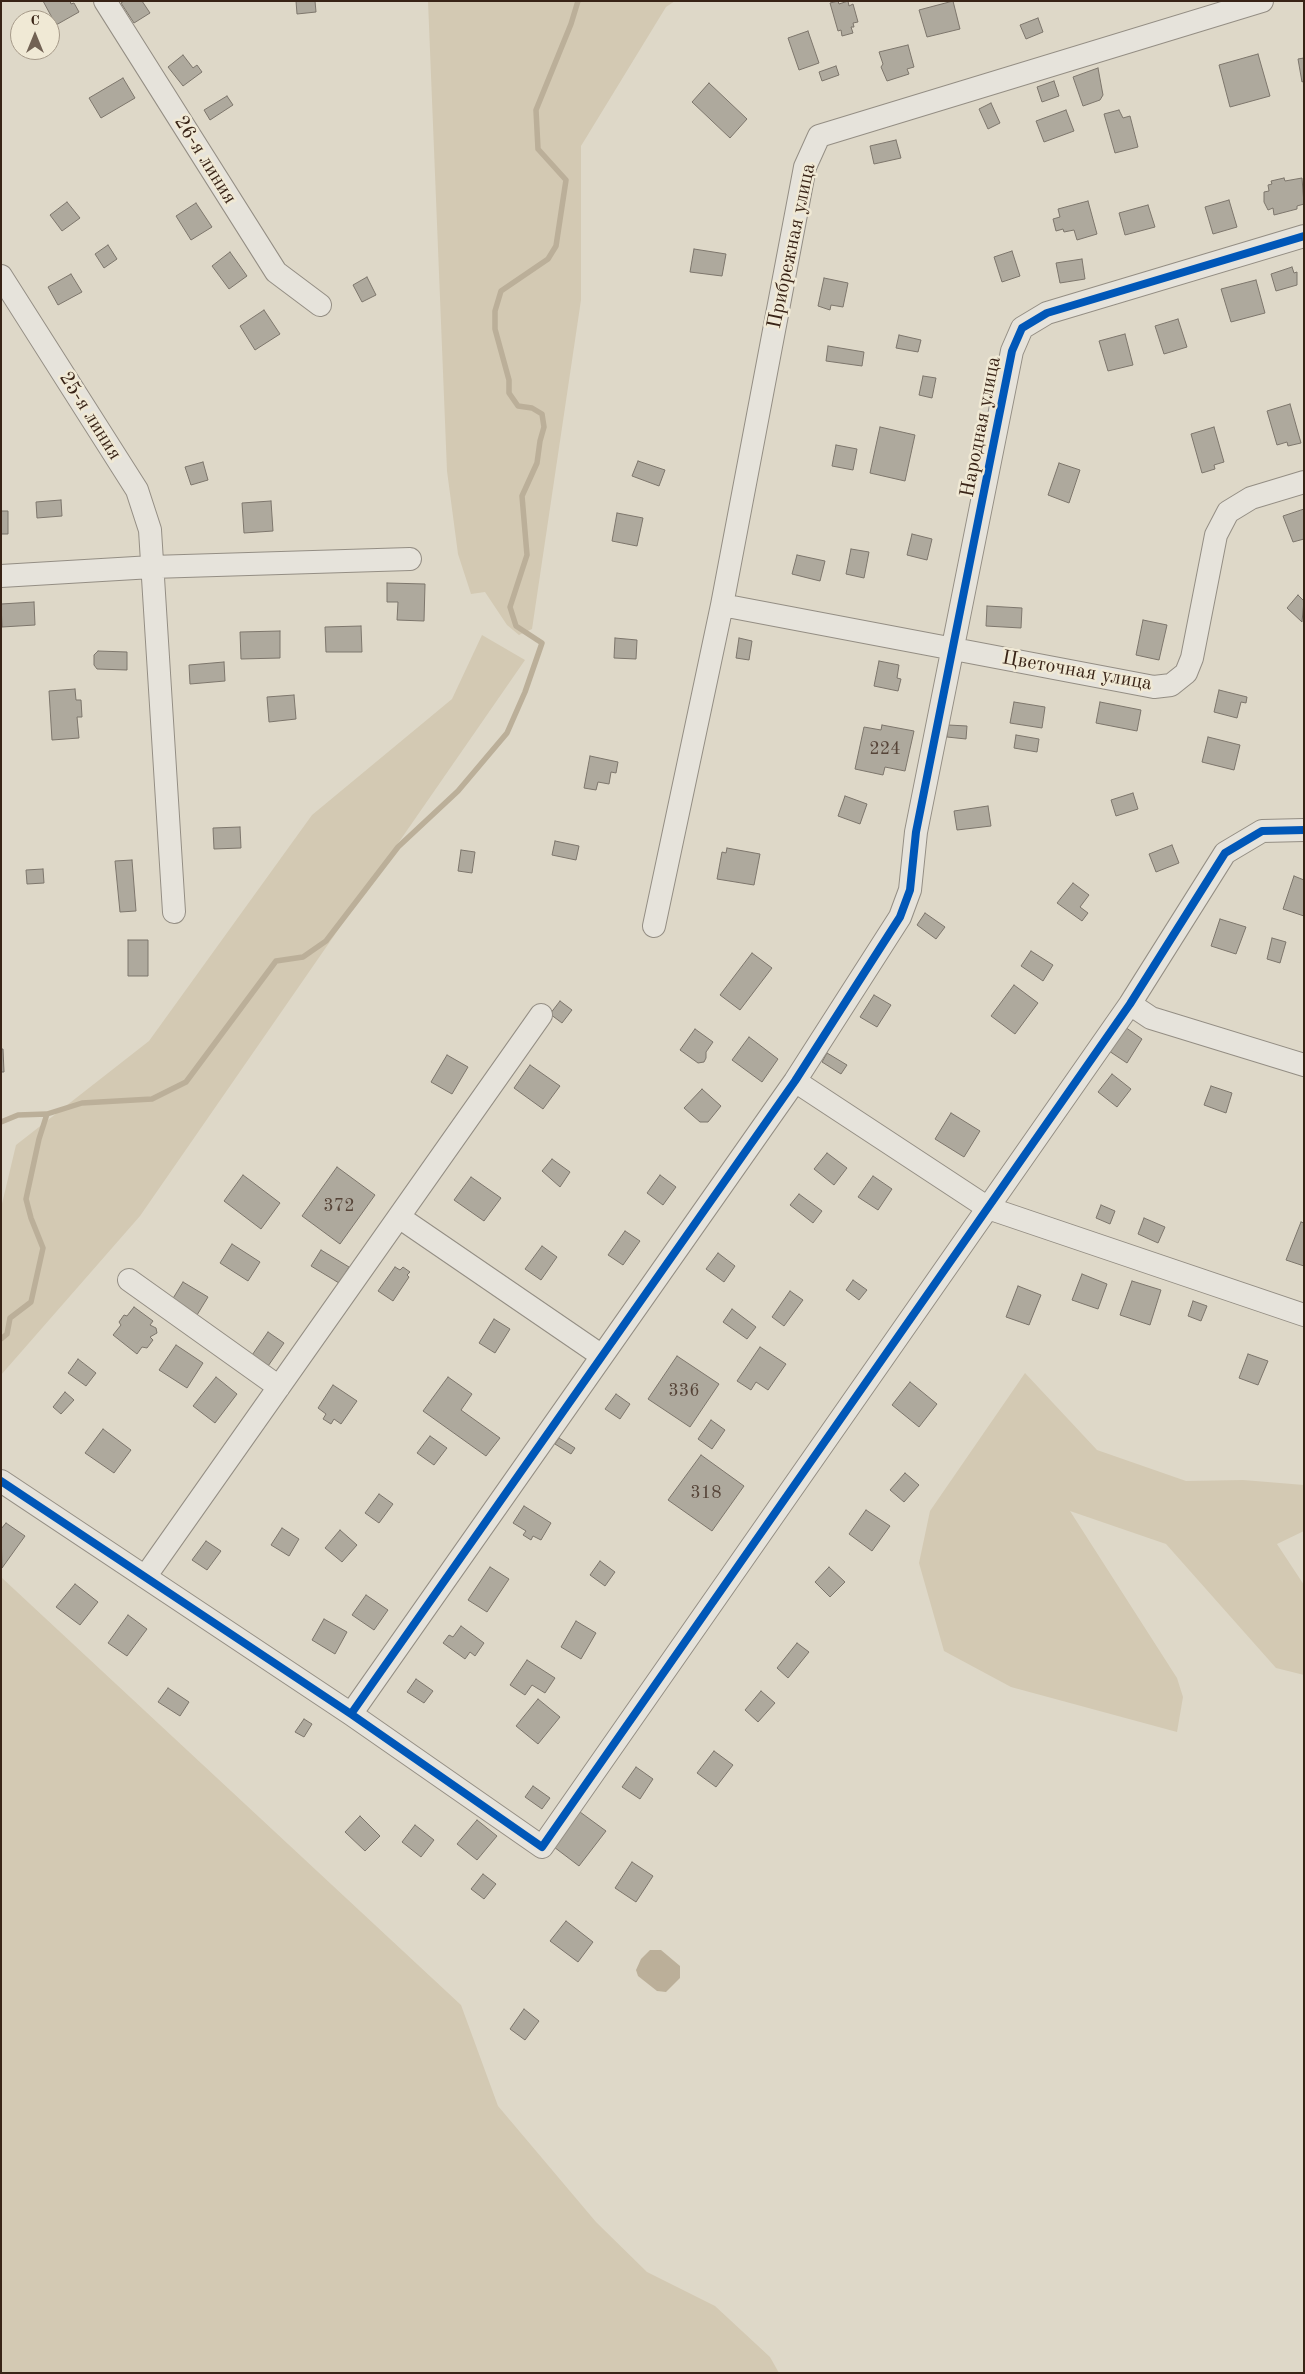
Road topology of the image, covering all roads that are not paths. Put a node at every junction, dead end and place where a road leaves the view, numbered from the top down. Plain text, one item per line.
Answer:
1 (105, 1) edge
2 (1262, 1) edge
3 (1304, 236) edge
4 (1, 276) edge
5 (320, 305) dead end
6 (1304, 482) edge
7 (410, 558) dead end
8 (152, 567) junction
9 (1, 576) edge
10 (722, 605) junction
11 (954, 649) junction
12 (1304, 830) edge
13 (174, 912) dead end
14 (654, 926) dead end
15 (1130, 1004) junction
16 (541, 1015) dead end
17 (1304, 1065) edge
18 (795, 1081) junction
19 (988, 1208) junction
20 (399, 1217) junction
21 (129, 1280) dead end
22 (1304, 1315) edge
23 (602, 1356) junction
24 (279, 1387) junction
25 (1, 1480) edge
26 (145, 1577) junction
27 (351, 1714) junction

1 - 5 street, 26-я линия
2 - 10 street, Прибрежная улица
3 - 11 street, Народная улица
4 - 8 street, 25-я линия
6 - 11 street, Цветочная улица
7 - 8 street
8 - 9 street
8 - 13 street, 25-я линия
10 - 11 street, Цветочная улица
10 - 14 street
11 - 18 street, Народная улица
12 - 15 street
15 - 17 street
15 - 19 street
16 - 20 street
18 - 19 street
18 - 23 street, Народная улица
19 - 22 street
19 - 27 street
20 - 23 street
20 - 24 street
21 - 24 street
23 - 27 street, Народная улица
24 - 26 street
25 - 26 street
26 - 27 street

